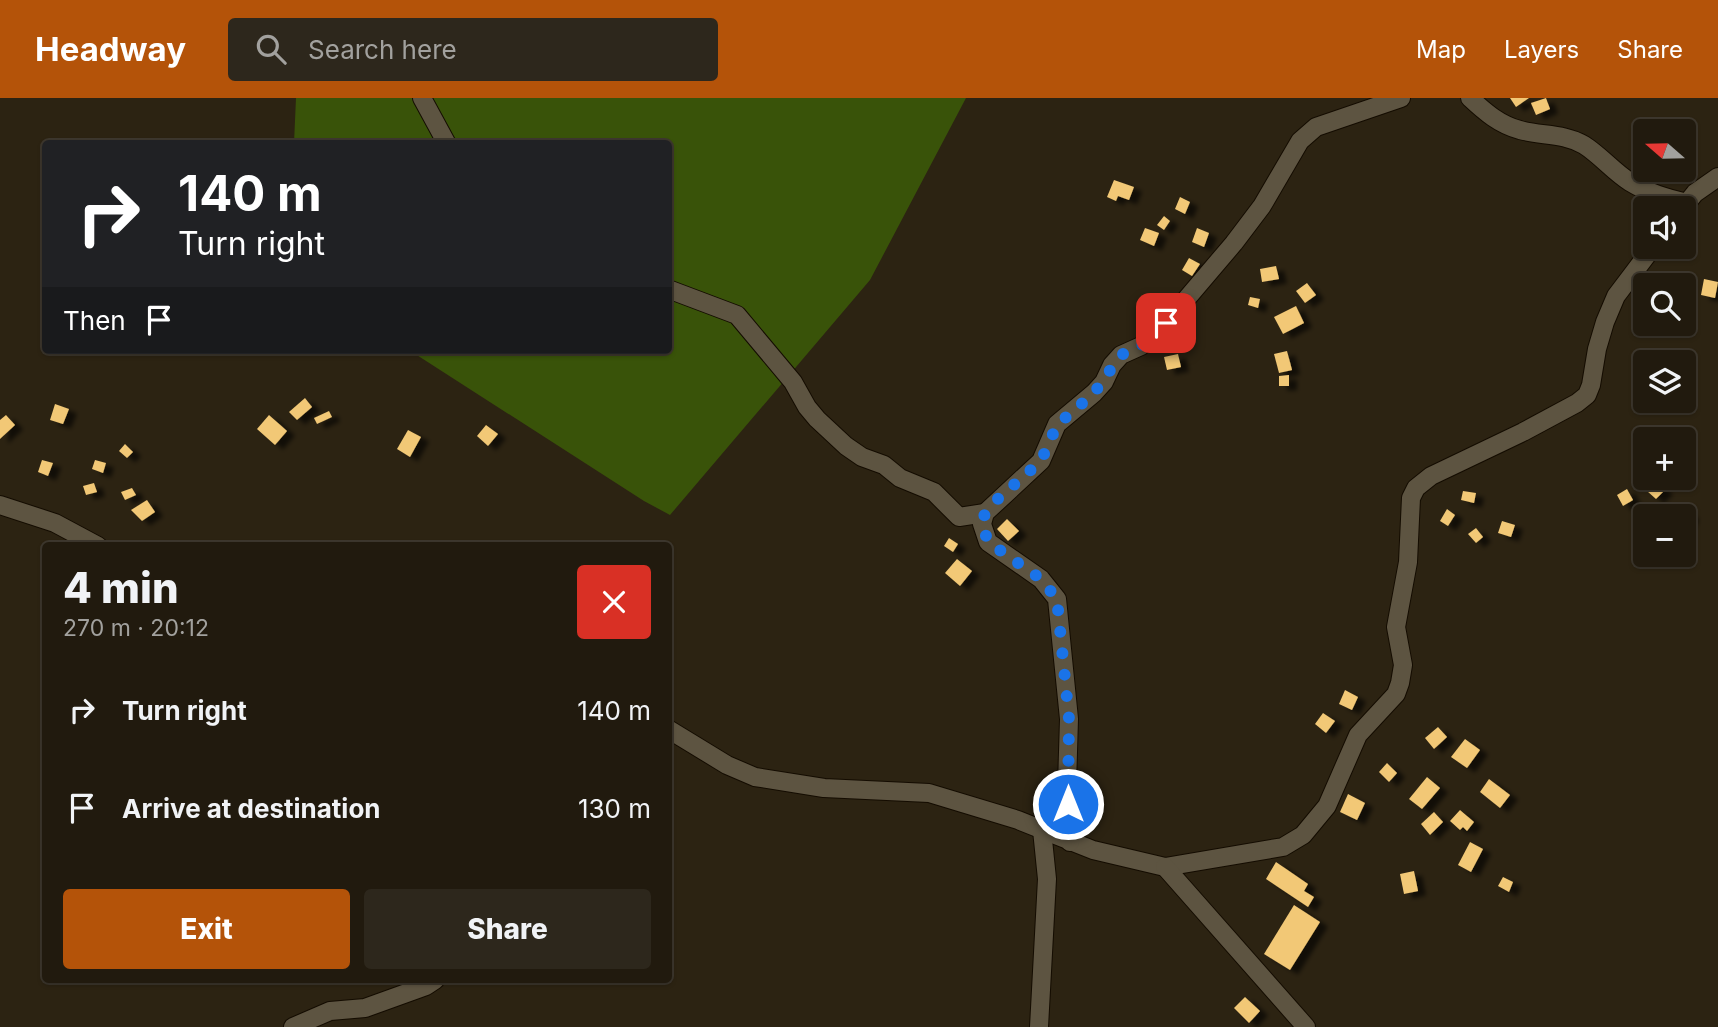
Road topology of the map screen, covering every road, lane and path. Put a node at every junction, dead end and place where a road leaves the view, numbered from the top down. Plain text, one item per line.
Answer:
1 (422, 98) edge
2 (1401, 98) edge
3 (1470, 98) edge
4 (445, 140) edge
5 (1718, 177) edge
6 (1658, 196) edge
7 (1693, 196) edge
8 (1644, 259) edge
9 (672, 291) edge
10 (0, 505) edge
11 (985, 513) junction
12 (956, 515) junction
13 (91, 542) edge
14 (988, 542) junction
15 (672, 731) edge
16 (1042, 830) junction
17 (1070, 842) junction
18 (1165, 867) junction
19 (430, 983) edge
20 (293, 1027) edge
21 (1040, 1027) edge
22 (1306, 1027) edge

1 - 4 street
2 - 11 street
3 - 6 street
5 - 7 street
8 - 18 street
9 - 12 street
10 - 13 street
11 - 12 street
11 - 14 street
12 - 14 street
14 - 17 street
15 - 16 street
16 - 17 street
16 - 21 street
17 - 18 street
18 - 22 street
19 - 20 street

